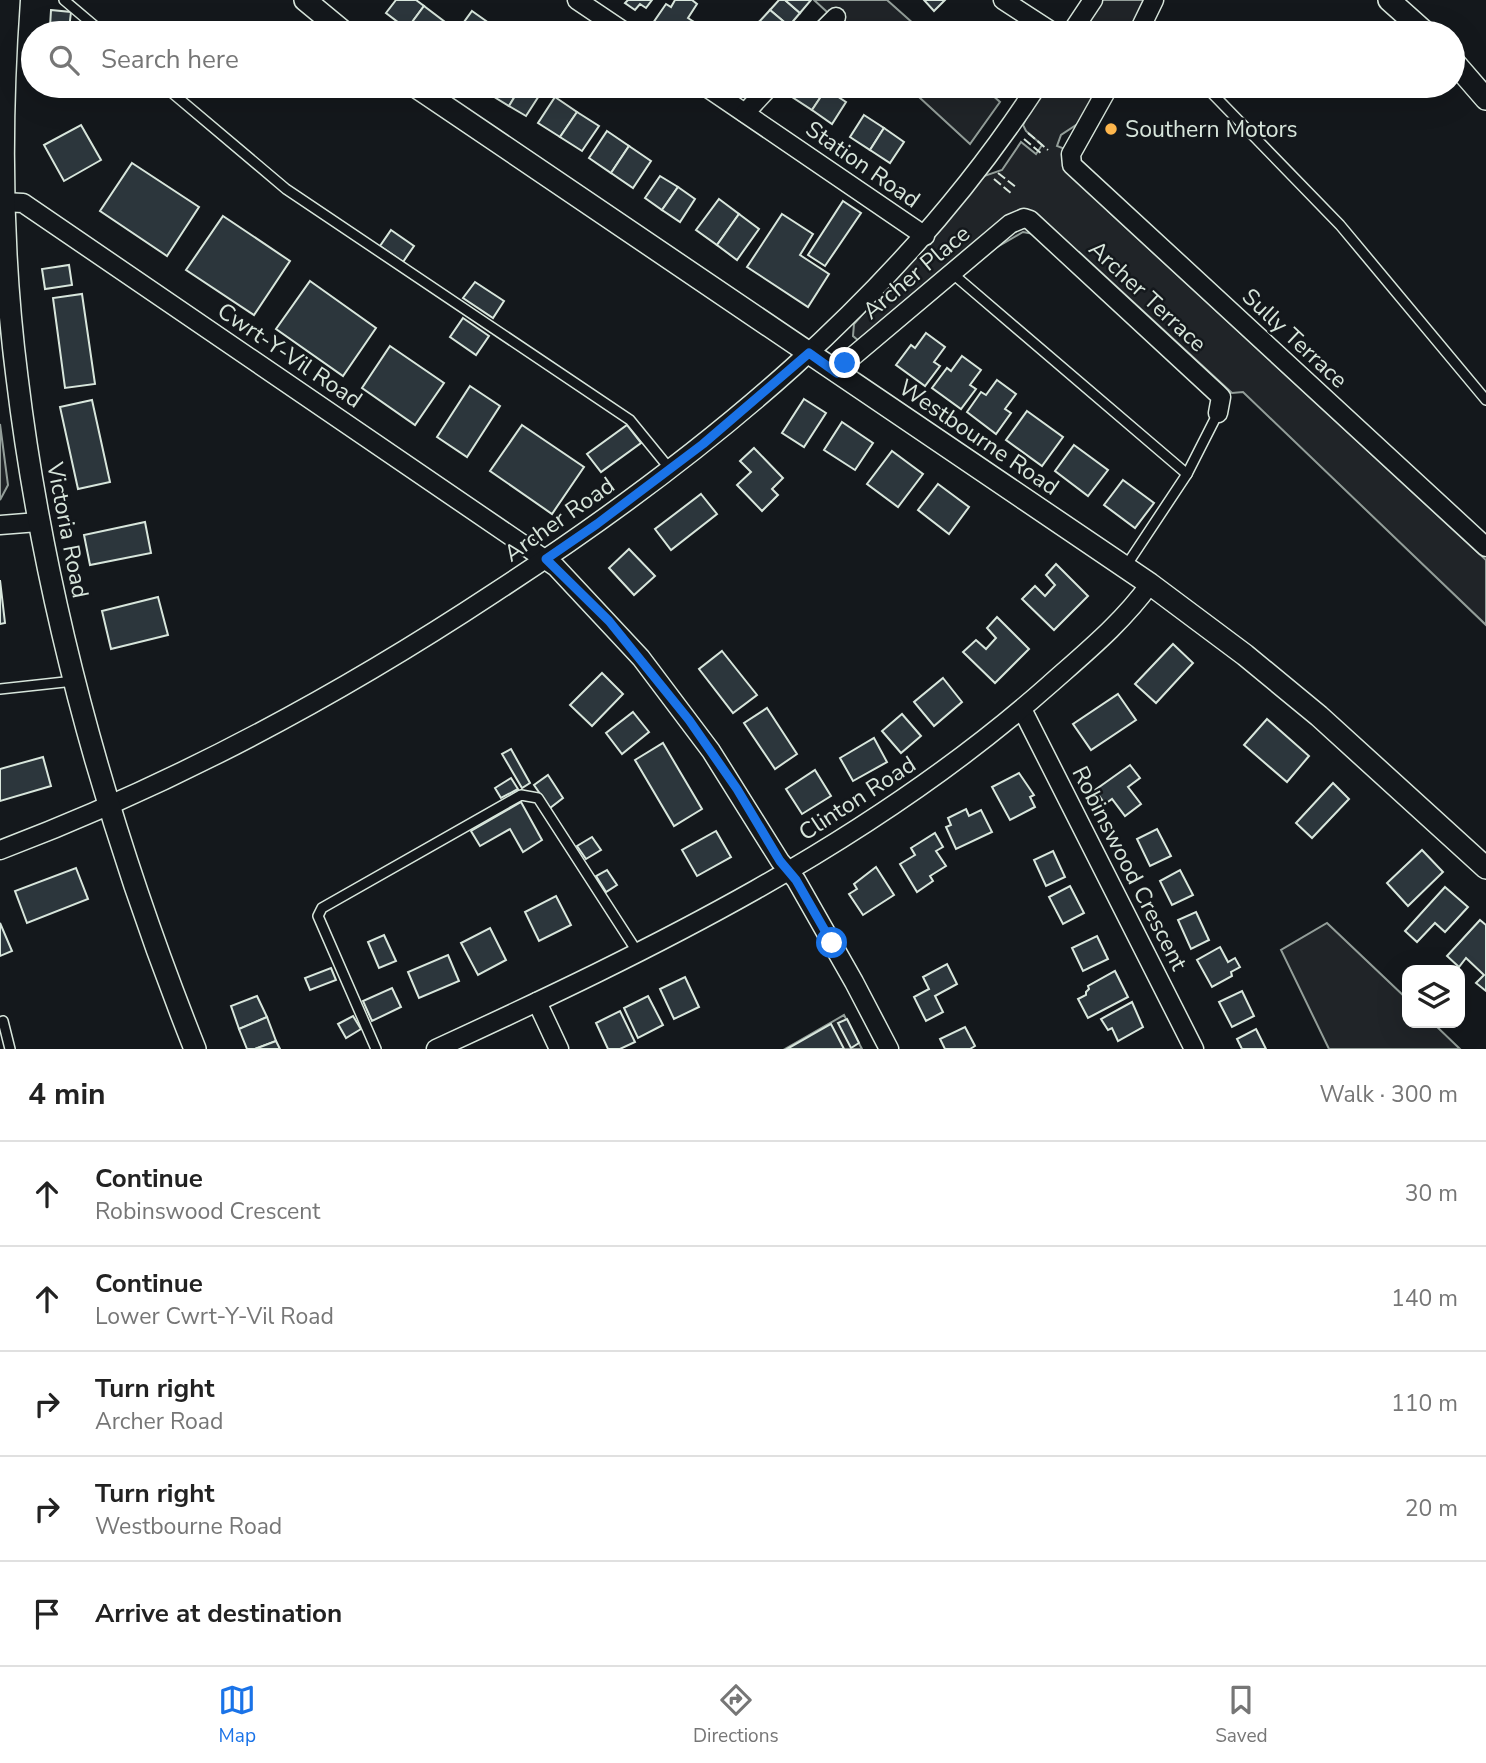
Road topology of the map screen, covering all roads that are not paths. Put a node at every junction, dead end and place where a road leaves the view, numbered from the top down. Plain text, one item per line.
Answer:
1 (9, 0) edge
2 (64, 0) edge
3 (305, 0) edge
4 (577, 0) edge
5 (1003, 0) edge
6 (1093, 0) edge
7 (1154, 0) edge
8 (1390, 0) edge
9 (836, 17) dead end
10 (89, 21) edge
11 (330, 21) edge
12 (608, 21) edge
13 (832, 21) edge
14 (1035, 21) edge
15 (1079, 21) edge
16 (1144, 21) edge
17 (1413, 21) edge
18 (1, 68) edge
19 (1465, 75) edge
20 (178, 98) edge
21 (433, 98) edge
22 (723, 98) edge
23 (759, 98) edge
24 (1029, 98) edge
25 (1103, 98) edge
26 (1217, 98) edge
27 (1486, 99) edge
28 (745, 113) junction
29 (2, 202) junction
30 (1030, 220) joint
31 (925, 236) junction
32 (953, 274) junction
33 (809, 353) junction
34 (837, 373) junction
35 (1486, 400) edge
36 (1218, 413) joint
37 (670, 469) junction
38 (1187, 474) junction
39 (38, 522) junction
40 (0, 524) edge
41 (1486, 547) edge
42 (546, 559) junction
43 (1126, 566) junction
44 (1150, 584) junction
45 (74, 681) junction
46 (0, 688) edge
47 (1022, 709) junction
48 (108, 806) junction
49 (0, 850) edge
50 (1486, 869) edge
51 (788, 870) junction
52 (638, 953) junction
53 (537, 1002) junction
54 (0, 1023) edge
55 (10, 1049) edge
56 (195, 1049) edge
57 (376, 1049) edge
58 (436, 1049) edge
59 (559, 1049) edge
60 (889, 1049) edge
61 (1194, 1049) edge

1 - 18 street, Victoria Road
2 - 10 lane
3 - 11 street
4 - 12 street
5 - 14 street
6 - 15 street
7 - 16 street
8 - 17 street
9 - 13 street
18 - 29 street, Victoria Road
19 - 27 street
20 - 37 lane
21 - 33 street, Westbourne Road
22 - 28 street, Station Road
23 - 28 street
24 - 31 street, Archer Road
25 - 41 street, Sully Terrace
26 - 35 lane
28 - 31 street, Station Road
29 - 39 street, Victoria Road
29 - 42 street, Cwrt-Y-Vil Road
30 - 32 street, Archer Place
30 - 36 street, Archer Terrace
31 - 33 street, Archer Road
32 - 34 street, Archer Place
32 - 38 lane
33 - 34 street, Westbourne Road
33 - 37 street, Archer Road
34 - 43 street, Westbourne Road
36 - 38 lane
37 - 42 street, Archer Road
38 - 43 lane
39 - 40 street
39 - 45 street, Victoria Road
42 - 48 street, Archer Road
42 - 51 street, Cwrt-Y-Vil Road
43 - 44 street, Westbourne Road
44 - 47 street, Clinton Road
44 - 50 street, Westbourne Road
45 - 46 lane
45 - 48 street, Victoria Road
47 - 51 street, Clinton Road
47 - 61 street, Robinswood Crescent
48 - 49 street, Archer Road
48 - 56 street, Victoria Road
51 - 52 street, Clinton Road
51 - 60 street
52 - 53 street, Clinton Road
52 - 57 lane
53 - 58 street, Clinton Road
53 - 59 street
54 - 55 lane

